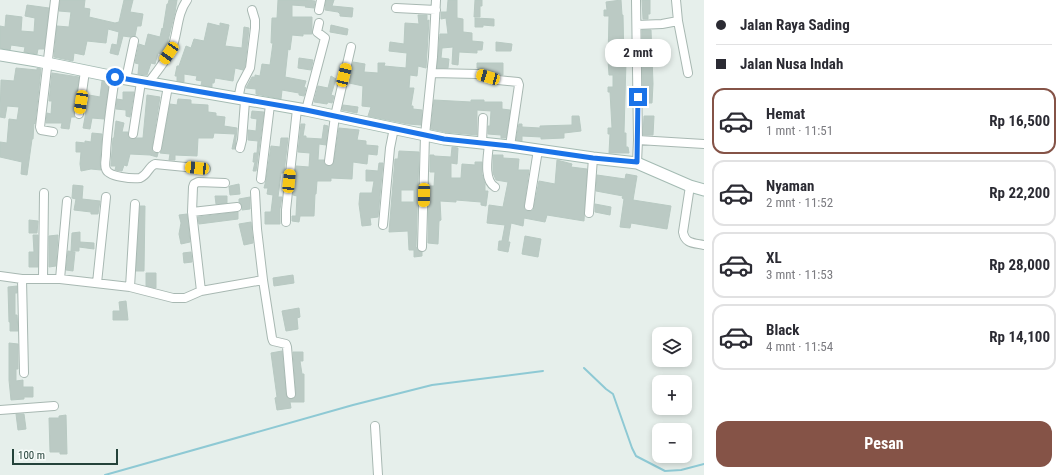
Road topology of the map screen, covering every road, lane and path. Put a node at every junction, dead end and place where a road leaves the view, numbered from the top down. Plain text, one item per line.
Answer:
1 (55, 0) edge
2 (187, 0) edge
3 (321, 0) edge
4 (436, 0) edge
5 (636, 0) edge
6 (676, 0) edge
7 (396, 8) dead end
8 (252, 10) dead end
9 (319, 10) dead end
10 (436, 10) junction
11 (678, 21) junction
12 (318, 23) dead end
13 (637, 25) junction
14 (134, 41) dead end
15 (351, 47) dead end
16 (0, 55) edge
17 (47, 63) junction
18 (85, 71) junction
19 (432, 72) junction
20 (688, 73) dead end
21 (115, 77) junction
22 (126, 79) junction
23 (145, 82) junction
24 (168, 86) junction
25 (241, 100) junction
26 (270, 105) junction
27 (301, 109) junction
28 (79, 114) dead end
29 (334, 116) junction
30 (483, 118) dead end
31 (394, 128) junction
32 (53, 132) dead end
33 (133, 134) dead end
34 (425, 135) junction
35 (638, 140) junction
36 (485, 144) junction
37 (704, 144) edge
38 (510, 146) junction
39 (157, 148) dead end
40 (240, 148) dead end
41 (538, 150) junction
42 (593, 158) junction
43 (329, 161) dead end
44 (637, 162) junction
45 (206, 169) dead end
46 (261, 179) dead end
47 (225, 183) dead end
48 (495, 186) dead end
49 (690, 186) junction
50 (704, 190) edge
51 (255, 192) dead end
52 (44, 193) dead end
53 (106, 197) dead end
54 (67, 201) dead end
55 (135, 204) dead end
56 (529, 206) dead end
57 (237, 207) dead end
58 (192, 212) junction
59 (589, 213) dead end
60 (286, 222) dead end
61 (383, 224) dead end
62 (704, 245) edge
63 (422, 247) dead end
64 (0, 276) edge
65 (22, 279) junction
66 (43, 279) junction
67 (60, 279) junction
68 (263, 280) junction
69 (97, 283) junction
70 (130, 287) junction
71 (201, 292) junction
72 (24, 373) dead end
73 (292, 394) dead end
74 (54, 406) dead end
75 (0, 410) edge
76 (376, 426) dead end
77 (378, 475) edge

1 - 17 street
2 - 23 street
3 - 9 street
4 - 10 street
5 - 13 street
6 - 11 street
7 - 10 street
8 - 25 street
10 - 19 street
11 - 13 street
11 - 20 street
12 - 27 street
13 - 35 street
14 - 22 street
15 - 29 street
16 - 17 street
17 - 18 street
17 - 32 street
18 - 21 street
18 - 28 street
19 - 34 street
19 - 38 street
21 - 22 street
21 - 45 street
22 - 23 street
23 - 24 street
23 - 33 street
24 - 25 street
24 - 39 street
25 - 26 street
25 - 40 street
26 - 27 street
26 - 46 street
27 - 29 street
27 - 60 street
29 - 31 street
29 - 43 street
30 - 36 street
31 - 34 street
31 - 61 street
34 - 36 street
34 - 63 street
35 - 37 street
35 - 44 street
36 - 38 street
36 - 48 street
38 - 41 street
41 - 42 street
41 - 56 street
42 - 44 street
42 - 59 street
44 - 49 street
47 - 58 street
49 - 50 street
49 - 62 street
51 - 68 street
52 - 66 street
53 - 69 street
54 - 67 street
55 - 70 street
57 - 58 street
58 - 71 street
64 - 65 street
65 - 66 street
65 - 72 street
66 - 67 street
67 - 69 street
68 - 71 street
68 - 73 street
69 - 70 street
70 - 71 street
74 - 75 street
76 - 77 street

